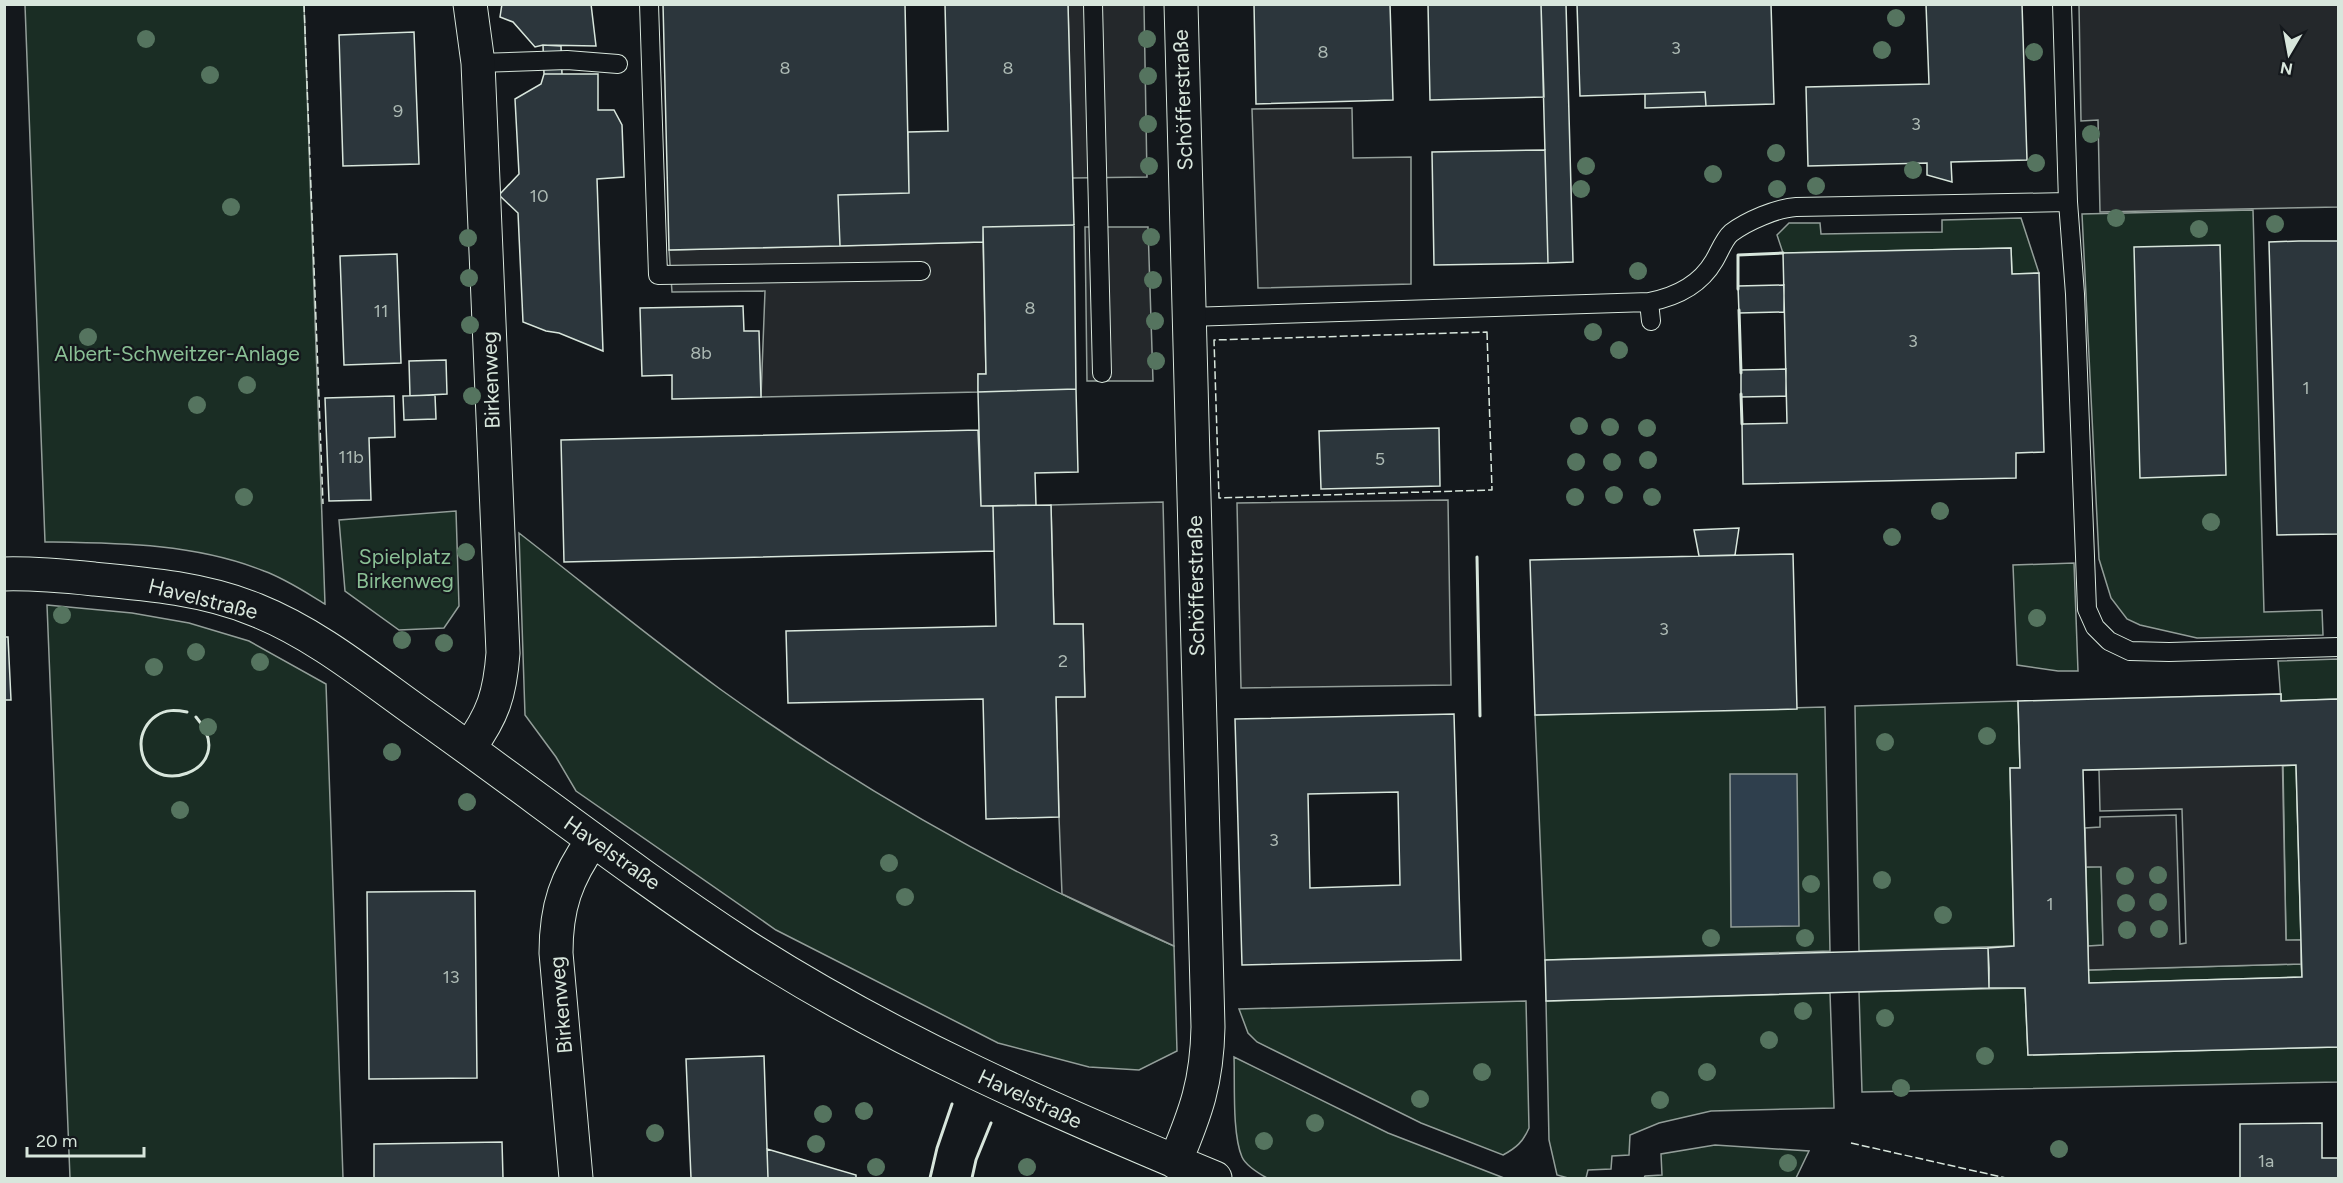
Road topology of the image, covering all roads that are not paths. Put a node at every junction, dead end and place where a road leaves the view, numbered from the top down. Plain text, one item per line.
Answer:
1 (470, 4) edge
2 (650, 4) edge
3 (1093, 4) edge
4 (1180, 4) edge
5 (2062, 4) edge
6 (477, 63) junction
7 (618, 64) dead end
8 (2068, 201) junction
9 (921, 271) dead end
10 (1649, 302) junction
11 (1189, 317) junction
12 (1650, 321) dead end
13 (1102, 373) dead end
14 (4, 574) edge
15 (2338, 647) edge
16 (469, 748) junction
17 (593, 840) junction
18 (1175, 1162) junction
19 (576, 1179) edge
20 (1215, 1179) edge

1 - 6 street, Birkenweg
2 - 9 lane
3 - 13 lane
4 - 11 street, Schöfferstraße
5 - 8 lane
6 - 7 lane
6 - 16 street, Birkenweg
8 - 10 lane
8 - 15 lane
10 - 11 lane
10 - 12 lane
11 - 18 street, Schöfferstraße
14 - 16 street, Havelstraße
16 - 17 street, Havelstraße
17 - 18 street, Havelstraße
17 - 19 street, Birkenweg
18 - 20 street, Havelstraße

